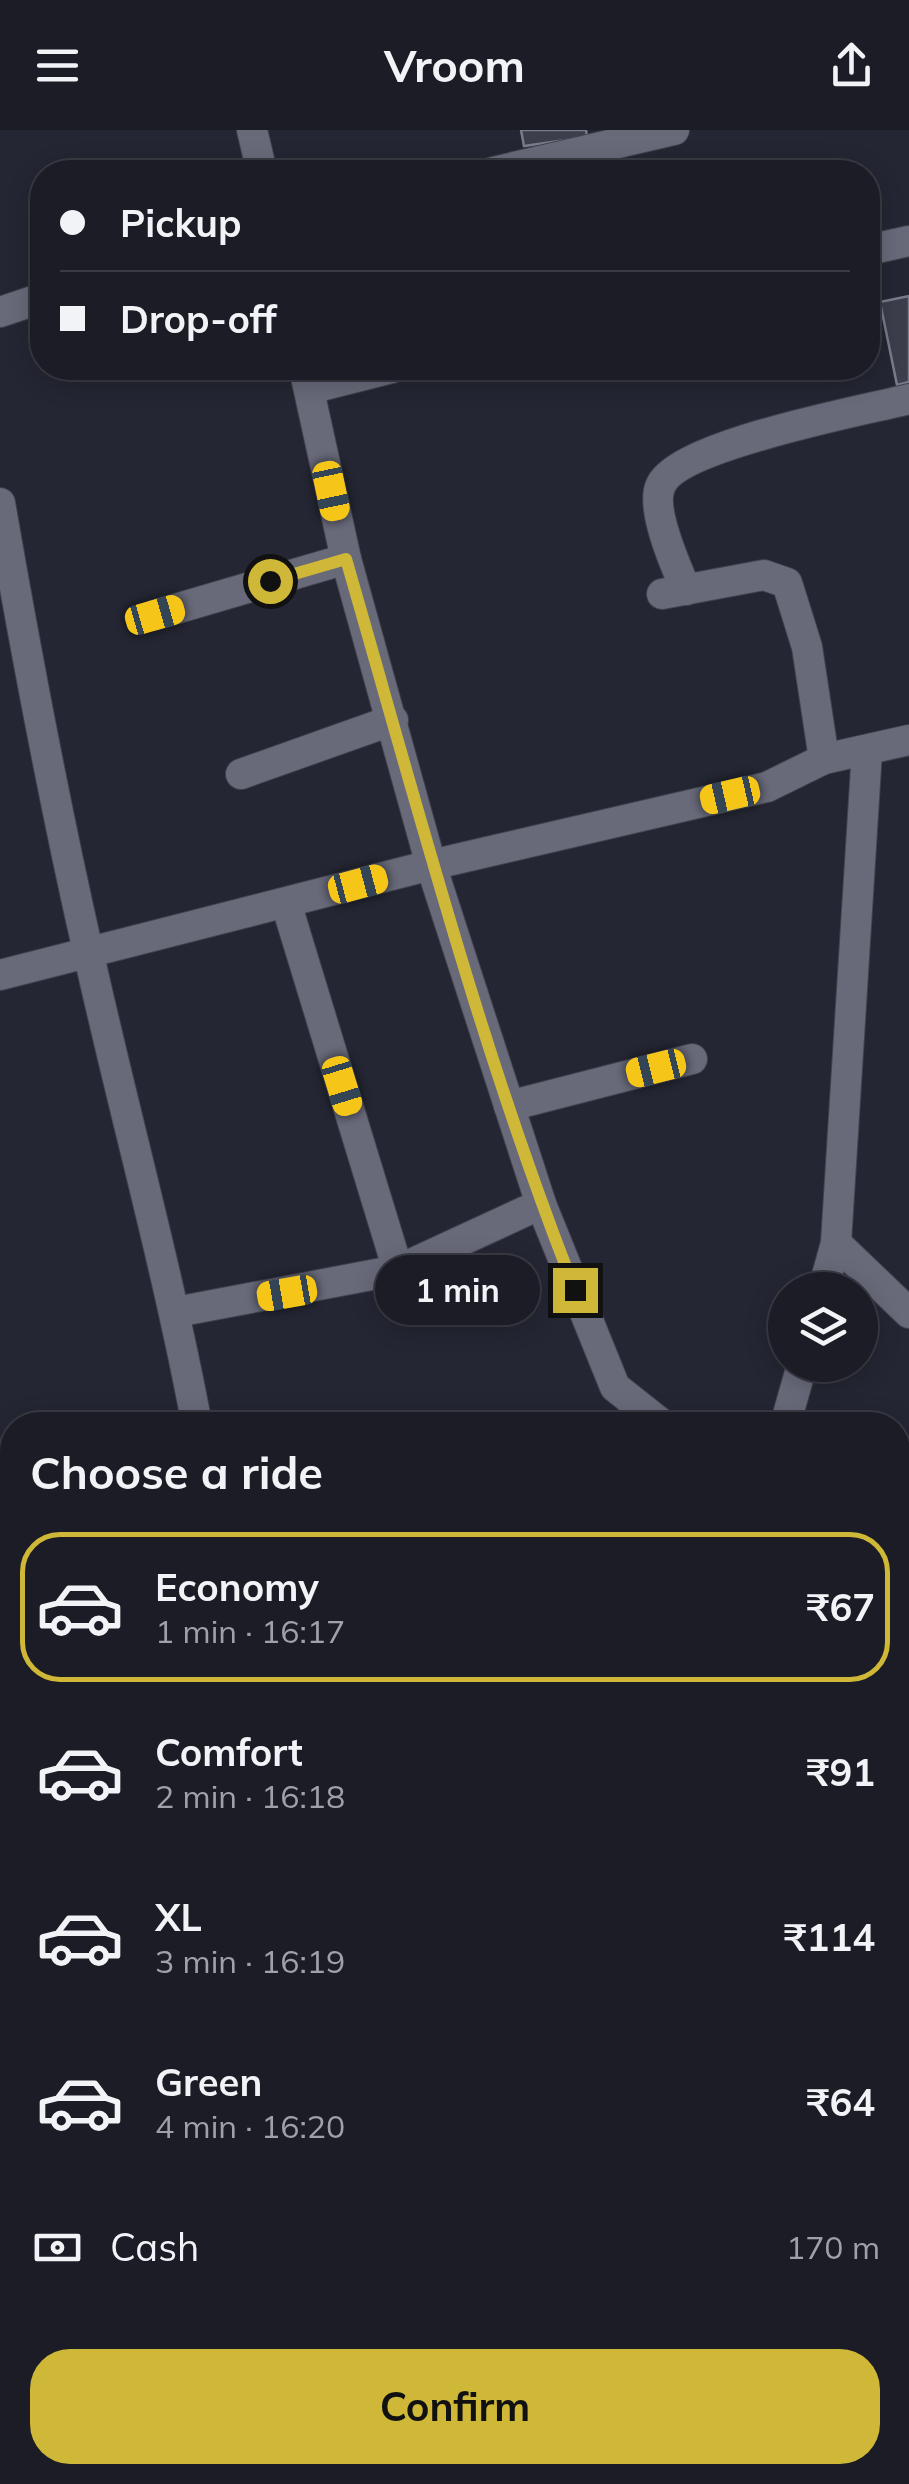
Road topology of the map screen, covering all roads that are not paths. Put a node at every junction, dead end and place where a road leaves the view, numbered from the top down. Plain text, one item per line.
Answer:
1 (252, 130) edge
2 (674, 130) edge
3 (607, 150) edge
4 (259, 160) edge
5 (556, 160) edge
6 (909, 240) edge
7 (880, 247) edge
8 (30, 302) edge
9 (0, 312) edge
10 (307, 380) edge
11 (909, 399) edge
12 (0, 503) edge
13 (346, 559) junction
14 (155, 615) dead end
15 (393, 720) junction
16 (894, 750) edge
17 (824, 758) junction
18 (241, 774) dead end
19 (430, 864) junction
20 (286, 903) junction
21 (88, 951) junction
22 (0, 975) edge
23 (692, 1059) dead end
24 (509, 1106) junction
25 (541, 1204) junction
26 (836, 1243) junction
27 (398, 1270) junction
28 (828, 1272) edge
29 (176, 1312) junction
30 (909, 1313) edge
31 (797, 1382) edge
32 (194, 1412) edge
33 (647, 1412) edge
34 (789, 1412) edge

1 - 4 street
2 - 3 street
3 - 5 street
6 - 7 street
8 - 9 street
10 - 13 street
11 - 17 street
12 - 21 street
13 - 14 street
13 - 15 street
15 - 18 street
15 - 19 street
16 - 17 street
16 - 26 street
17 - 19 street
19 - 20 street
19 - 24 street
20 - 21 street
20 - 27 street
21 - 22 street
21 - 29 street
23 - 24 street
24 - 25 street
25 - 27 street
25 - 33 street
26 - 28 street
26 - 30 street
27 - 29 street
29 - 32 street
31 - 34 street

